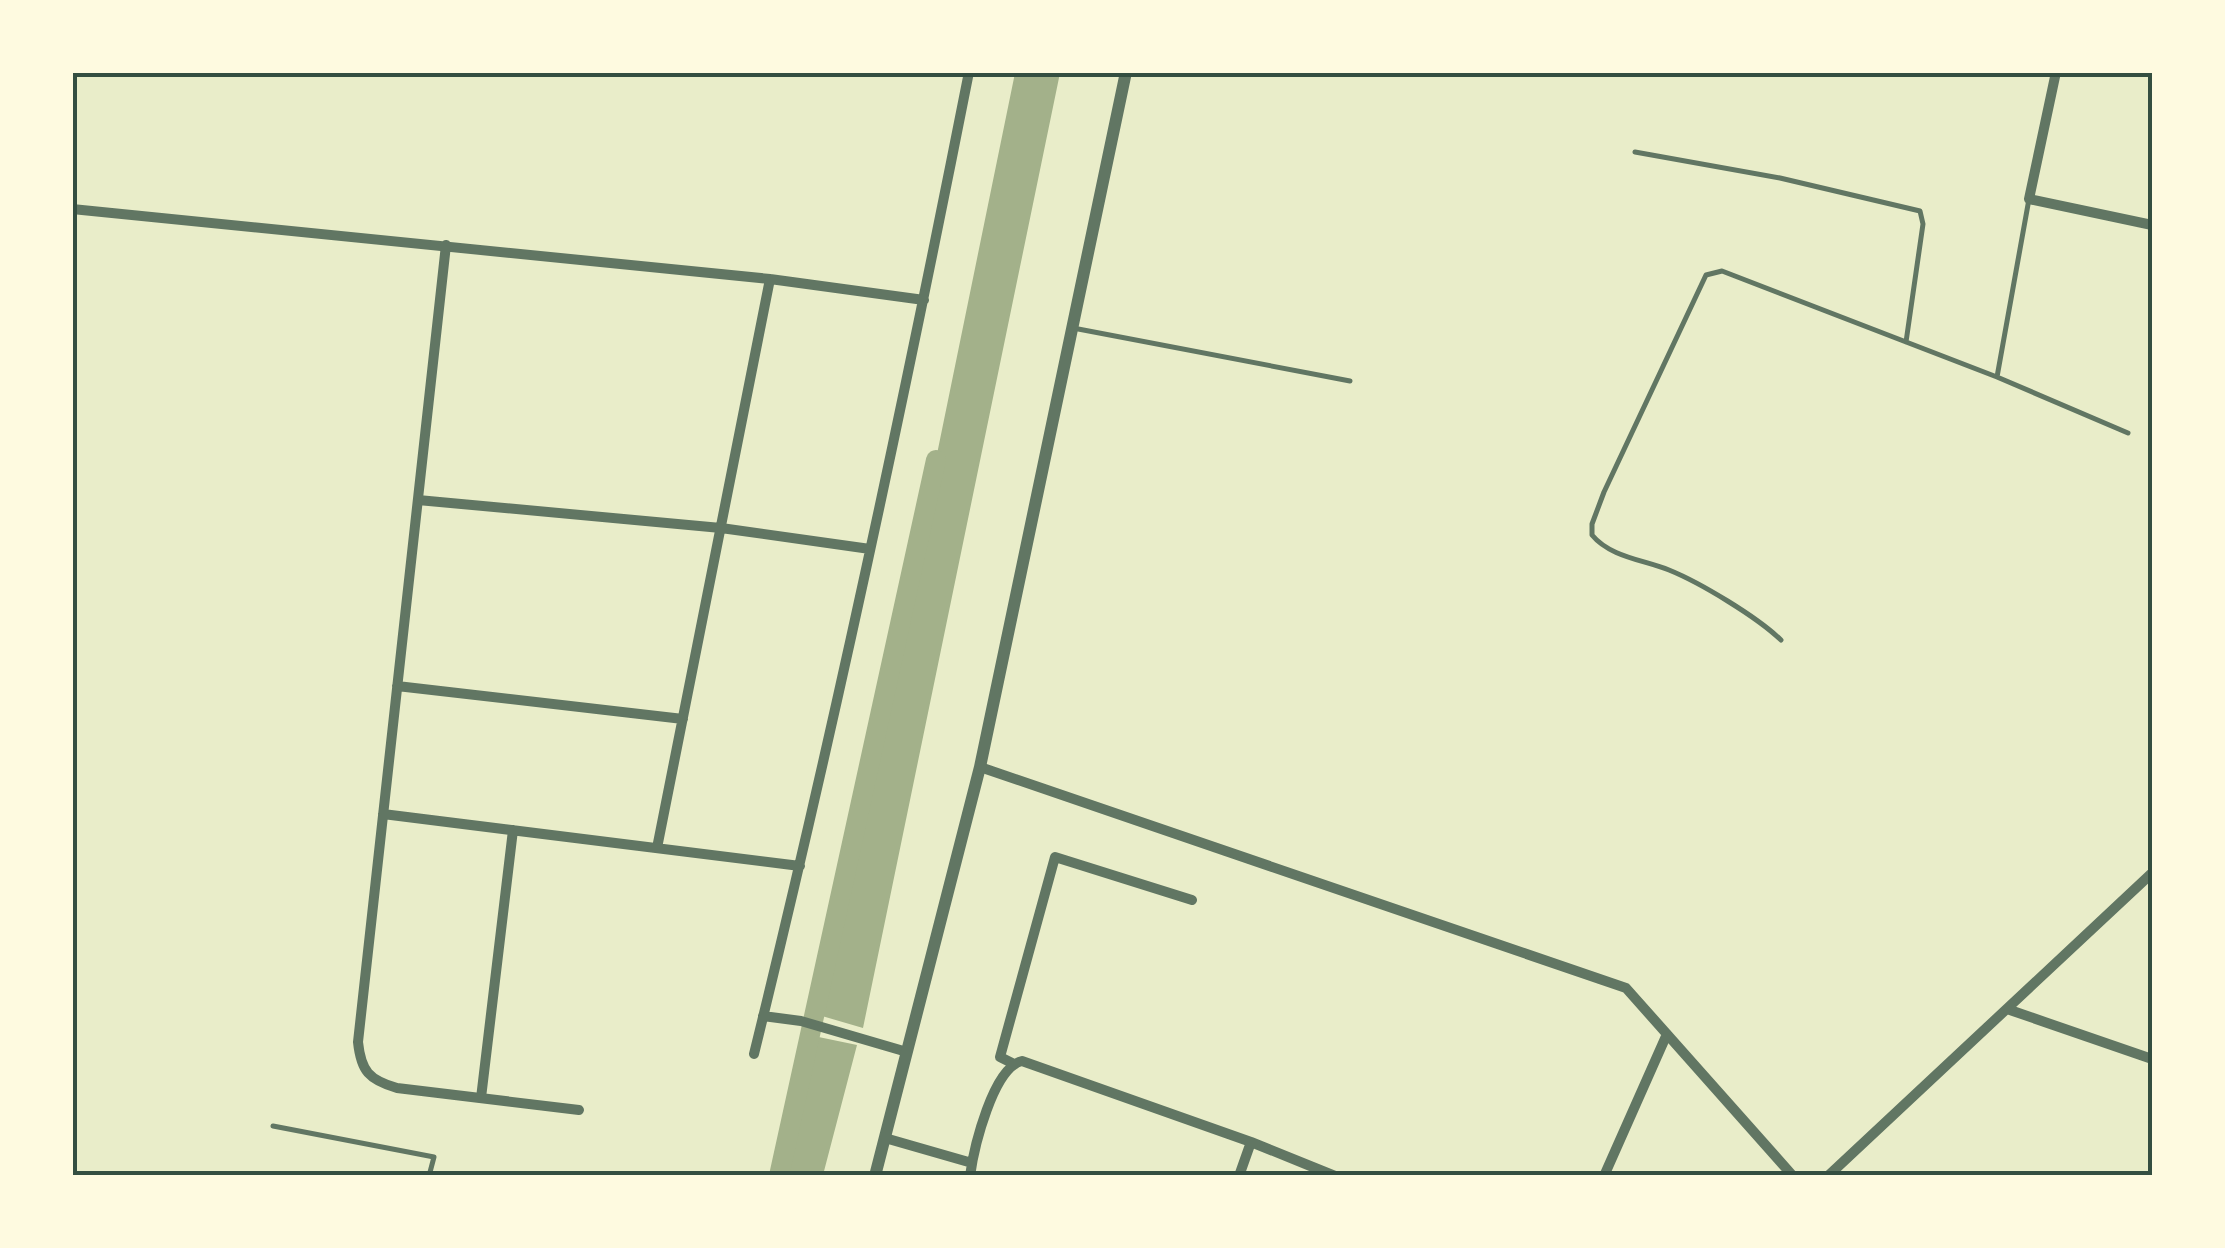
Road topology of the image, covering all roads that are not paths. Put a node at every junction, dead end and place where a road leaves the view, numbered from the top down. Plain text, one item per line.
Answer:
1 (969, 72) edge
2 (1126, 72) edge
3 (2056, 72) edge
4 (1635, 152) dead end
5 (2029, 199) junction
6 (72, 209) edge
7 (2152, 225) edge
8 (446, 245) junction
9 (770, 279) junction
10 (924, 300) junction
11 (1072, 328) junction
12 (1906, 342) junction
13 (1997, 377) junction
14 (1350, 381) dead end
15 (2128, 433) dead end
16 (418, 500) junction
17 (721, 528) junction
18 (870, 549) junction
19 (1781, 640) dead end
20 (397, 686) junction
21 (683, 719) junction
22 (980, 767) junction
23 (383, 814) junction
24 (513, 830) junction
25 (657, 848) junction
26 (800, 866) junction
27 (2152, 873) edge
28 (1192, 900) dead end
29 (2007, 1008) junction
30 (763, 1016) junction
31 (1667, 1034) junction
32 (907, 1052) junction
33 (754, 1054) dead end
34 (2152, 1059) edge
35 (1012, 1063) junction
36 (481, 1098) junction
37 (578, 1110) dead end
38 (273, 1126) dead end
39 (885, 1138) junction
40 (1251, 1142) junction
41 (972, 1163) junction
42 (429, 1176) edge
43 (875, 1176) edge
44 (970, 1176) edge
45 (1239, 1176) edge
46 (1336, 1176) edge
47 (1604, 1176) edge
48 (1793, 1176) edge
49 (1828, 1176) edge

1 - 10 street
2 - 11 street
3 - 5 street
4 - 12 lane
5 - 7 street
5 - 13 lane
6 - 8 street
8 - 9 street
8 - 16 street
9 - 10 street
9 - 17 street
10 - 18 street
11 - 14 lane
11 - 22 street
12 - 13 lane
12 - 19 lane
13 - 15 lane
16 - 17 street
16 - 20 street
17 - 18 street
17 - 21 street
18 - 26 street
20 - 21 street
20 - 23 street
21 - 25 street
22 - 31 street
22 - 32 street
23 - 24 street
23 - 36 street
24 - 25 street
24 - 36 street
25 - 26 street
26 - 30 street
27 - 29 street
28 - 35 street
29 - 34 street
29 - 49 street
30 - 32 street
30 - 33 street
31 - 47 street
31 - 48 street
32 - 39 street
35 - 40 street
35 - 41 street
36 - 37 street
38 - 42 lane
39 - 41 street
39 - 43 street
40 - 45 street
40 - 46 street
41 - 44 street

